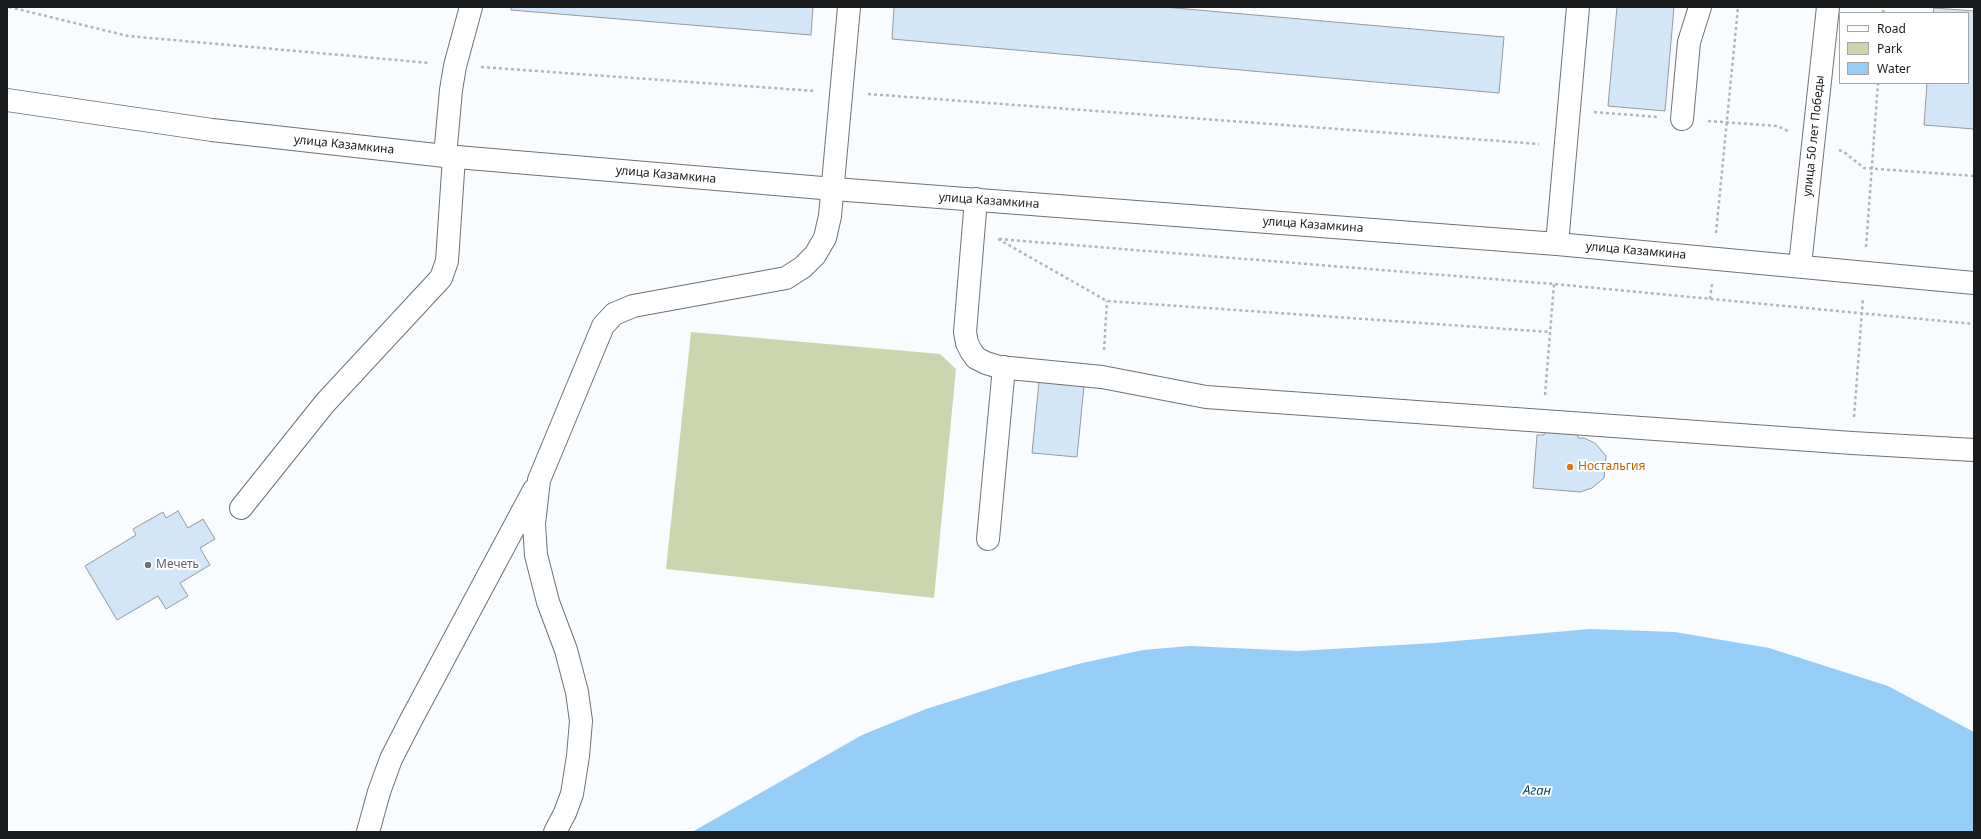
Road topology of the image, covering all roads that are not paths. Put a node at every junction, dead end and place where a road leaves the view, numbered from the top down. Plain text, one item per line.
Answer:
1 (471, 7) edge
2 (849, 7) edge
3 (1578, 7) edge
4 (1700, 7) edge
5 (1828, 7) edge
6 (7, 100) edge
7 (1682, 119) road end
8 (449, 157) junction
9 (834, 189) junction
10 (976, 200) junction
11 (1557, 244) junction
12 (1800, 265) junction
13 (1974, 282) edge
14 (1004, 367) junction
15 (1974, 450) edge
16 (539, 480) junction
17 (241, 508) dead end
18 (988, 539) dead end
19 (368, 832) edge
20 (555, 832) edge

1 - 8 main road
2 - 9 main road
3 - 11 main road
4 - 7 main road
5 - 12 main road, улица 50 лет Победы
6 - 8 main road, улица Казамкина
8 - 9 main road, улица Казамкина
8 - 17 main road
9 - 10 main road, улица Казамкина
9 - 16 main road
10 - 11 main road, улица Казамкина
10 - 14 main road
11 - 12 main road, улица Казамкина
12 - 13 main road, улица Казамкина
14 - 15 main road
14 - 18 main road
16 - 19 main road
16 - 20 main road

